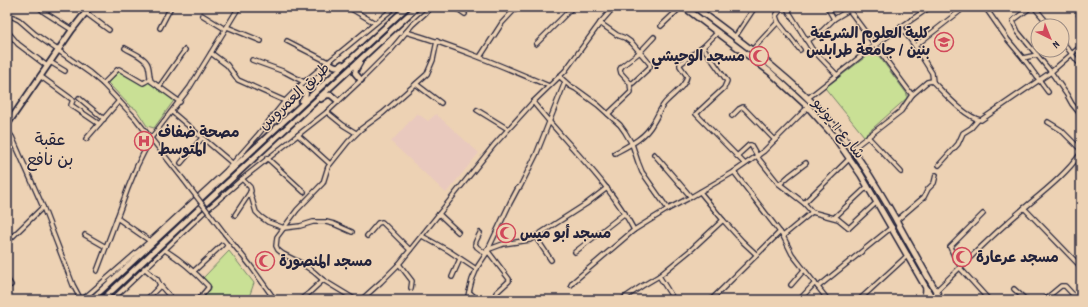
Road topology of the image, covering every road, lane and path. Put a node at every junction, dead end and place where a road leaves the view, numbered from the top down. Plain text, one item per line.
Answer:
1 (39, 7) edge
2 (90, 7) edge
3 (171, 7) edge
4 (239, 7) edge
5 (348, 7) edge
6 (395, 7) edge
7 (407, 7) edge
8 (417, 7) edge
9 (432, 7) edge
10 (455, 7) edge
11 (517, 7) edge
12 (573, 7) edge
13 (613, 7) edge
14 (683, 7) edge
15 (695, 7) edge
16 (756, 7) edge
17 (784, 7) edge
18 (827, 7) edge
19 (853, 7) edge
20 (930, 7) edge
21 (962, 7) edge
22 (985, 7) edge
23 (848, 8) edge
24 (86, 13) junction
25 (7, 14) edge
26 (465, 14) dead end
27 (202, 15) dead end
28 (1043, 18) edge
29 (834, 19) junction
30 (778, 22) junction
31 (375, 23) junction
32 (600, 23) junction
33 (661, 26) dead end
34 (901, 27) junction
35 (160, 28) dead end
36 (226, 28) junction
37 (72, 30) junction
38 (109, 30) dead end
39 (7, 31) edge
40 (406, 32) junction
41 (718, 32) junction
42 (654, 37) dead end
43 (735, 37) junction
44 (261, 41) dead end
45 (287, 41) dead end
46 (437, 41) junction
47 (807, 41) junction
48 (536, 44) dead end
49 (875, 45) junction
50 (915, 46) junction
51 (1081, 46) edge
52 (703, 47) junction
53 (1030, 47) edge
54 (125, 48) dead end
55 (58, 50) junction
56 (185, 50) dead end
57 (752, 50) junction
58 (800, 50) dead end
59 (359, 51) junction
60 (1070, 51) edge
61 (640, 52) junction
62 (211, 53) junction
63 (1072, 54) junction
64 (364, 55) junction
65 (1030, 56) edge
66 (480, 57) junction
67 (1023, 58) junction
68 (1039, 58) edge
69 (252, 60) dead end
70 (50, 62) junction
71 (328, 62) junction
72 (1078, 62) dead end
73 (47, 66) junction
74 (65, 71) dead end
75 (1051, 72) junction
76 (782, 73) junction
77 (837, 75) junction
78 (40, 76) junction
79 (559, 76) junction
80 (777, 78) junction
81 (150, 79) junction
82 (361, 80) junction
83 (1039, 81) junction
84 (304, 82) junction
85 (565, 82) junction
86 (933, 82) junction
87 (630, 83) junction
88 (103, 84) junction
89 (416, 84) junction
90 (549, 86) junction
91 (160, 87) junction
92 (299, 87) junction
93 (1048, 92) dead end
94 (912, 95) junction
95 (79, 98) dead end
96 (808, 98) junction
97 (119, 101) junction
98 (285, 101) junction
99 (338, 101) junction
100 (180, 102) junction
101 (533, 102) junction
102 (440, 104) dead end
103 (808, 107) junction
104 (477, 110) dead end
105 (172, 112) junction
106 (327, 112) junction
107 (608, 114) junction
108 (290, 115) junction
109 (1081, 115) edge
110 (732, 116) dead end
111 (104, 119) junction
112 (295, 120) junction
113 (978, 120) junction
114 (548, 122) junction
115 (1048, 122) dead end
116 (99, 124) junction
117 (7, 125) edge
118 (508, 129) junction
119 (7, 130) edge
120 (356, 133) junction
121 (298, 135) junction
122 (868, 137) junction
123 (151, 138) junction
124 (202, 138) junction
125 (86, 139) dead end
126 (775, 140) junction
127 (632, 144) junction
128 (852, 149) junction
129 (1081, 151) edge
130 (615, 153) dead end
131 (654, 154) dead end
132 (737, 156) junction
133 (758, 156) junction
134 (267, 158) junction
135 (850, 158) junction
136 (181, 163) dead end
137 (806, 163) dead end
138 (232, 164) junction
139 (330, 164) junction
140 (745, 164) junction
141 (939, 165) dead end
142 (734, 172) junction
143 (901, 172) dead end
144 (936, 175) dead end
145 (242, 179) junction
146 (780, 184) junction
147 (868, 186) junction
148 (607, 188) junction
149 (250, 192) junction
150 (304, 192) dead end
151 (700, 192) junction
152 (691, 197) junction
153 (877, 202) junction
154 (804, 203) junction
155 (43, 207) junction
156 (889, 208) junction
157 (1024, 208) junction
158 (668, 209) junction
159 (812, 212) junction
160 (883, 212) junction
161 (625, 213) junction
162 (439, 214) junction
163 (983, 214) dead end
164 (235, 216) dead end
165 (835, 217) junction
166 (118, 218) junction
167 (723, 220) junction
168 (896, 221) junction
169 (892, 227) junction
170 (284, 228) junction
171 (634, 230) junction
172 (352, 232) dead end
173 (458, 232) dead end
174 (480, 233) dead end
175 (782, 234) junction
176 (84, 235) dead end
177 (367, 236) dead end
178 (422, 236) junction
179 (535, 236) junction
180 (150, 241) junction
181 (7, 242) edge
182 (222, 245) dead end
183 (106, 247) junction
184 (165, 250) junction
185 (410, 250) junction
186 (486, 252) junction
187 (575, 252) dead end
188 (757, 255) junction
189 (908, 255) junction
190 (460, 259) junction
191 (551, 260) dead end
192 (399, 264) junction
193 (1081, 267) edge
194 (144, 268) junction
195 (961, 268) junction
196 (476, 269) junction
197 (97, 270) dead end
198 (804, 270) junction
199 (194, 271) junction
200 (659, 276) junction
201 (452, 277) dead end
202 (7, 279) edge
203 (323, 280) junction
204 (814, 283) junction
205 (11, 285) dead end
206 (160, 285) junction
207 (571, 285) dead end
208 (791, 285) dead end
209 (925, 285) junction
210 (818, 287) junction
211 (411, 288) dead end
212 (1014, 289) dead end
213 (936, 291) junction
214 (469, 292) junction
215 (931, 299) edge
216 (81, 300) edge
217 (91, 300) edge
218 (102, 300) edge
219 (112, 300) edge
220 (146, 300) edge
221 (173, 300) edge
222 (198, 300) edge
223 (275, 300) edge
224 (300, 300) edge
225 (356, 300) edge
226 (361, 300) edge
227 (467, 300) edge
228 (478, 300) edge
229 (494, 300) edge
230 (621, 300) edge
231 (674, 300) edge
232 (711, 300) edge
233 (799, 300) edge
234 (828, 300) edge
235 (859, 300) edge
236 (925, 300) edge
237 (941, 300) edge
238 (989, 300) edge
239 (1026, 300) edge
240 (1044, 300) edge
241 (1078, 300) edge

1 - 37 street
2 - 24 main road
3 - 35 street
4 - 36 street
5 - 31 street
6 - 31 street
7 - 59 main road, طريق العمروس
8 - 64 main road, طريق العمروس
9 - 40 street
10 - 26 street
11 - 66 street
12 - 48 street
13 - 32 street
14 - 33 street
14 - 41 highway, شارع 11 يونيو
15 - 43 highway, شارع 11 يونيو
16 - 43 street
17 - 30 street
17 - 47 street
18 - 29 street
19 - 23 street
20 - 34 street
21 - 50 street
22 - 67 street
23 - 29 street
23 - 49 street
24 - 37 main road
24 - 38 street
25 - 55 street
27 - 36 street
28 - 53 street
29 - 47 street
30 - 57 street
30 - 58 street
31 - 71 street
32 - 61 street
32 - 79 street
34 - 49 street
34 - 50 street
36 - 44 street
36 - 62 street
37 - 55 main road
39 - 73 street
40 - 46 street
40 - 82 street
41 - 52 street
41 - 80 highway, شارع 11 يونيو
42 - 61 street
43 - 57 highway, شارع 11 يونيو
45 - 71 street
46 - 66 street
46 - 89 street
47 - 77 street
49 - 77 street
49 - 94 street
50 - 86 street
51 - 63 street
52 - 127 street
52 - 132 street
54 - 81 street
55 - 70 main road
55 - 88 street
56 - 91 street
57 - 76 highway, شارع 11 يونيو
59 - 71 main road
59 - 108 main road, طريق العمروس
60 - 63 street
61 - 87 street
61 - 87 street
62 - 98 street
62 - 100 street
63 - 72 street
63 - 75 street
64 - 82 main road
64 - 112 main road, طريق العمروس
65 - 67 street
66 - 90 street
67 - 83 street
68 - 75 street
69 - 84 street
70 - 73 main road
70 - 74 street
71 - 84 street
73 - 78 main road
75 - 83 street
75 - 109 street
76 - 80 highway
76 - 96 highway, شارع 11 يونيو
77 - 96 street
78 - 116 street
78 - 117 main road
79 - 85 street
79 - 90 street
80 - 103 highway, شارع 11 يونيو
81 - 88 street
81 - 91 street
82 - 99 street
83 - 93 street
83 - 113 street
84 - 92 street
85 - 107 street
85 - 114 street
86 - 94 street
86 - 113 street
87 - 107 street
88 - 97 street
89 - 102 street
89 - 120 street
90 - 101 street
91 - 100 street
92 - 98 street
92 - 108 main road
94 - 122 street
95 - 111 street
96 - 128 highway, شارع 11 يونيو
97 - 111 street
97 - 123 street
98 - 138 street
99 - 106 street
99 - 112 main road
100 - 105 street
101 - 114 street
101 - 118 street
103 - 126 street
103 - 135 highway, شارع 11 يونيو
104 - 118 street
105 - 123 street
105 - 124 street
106 - 120 street
106 - 121 street
107 - 127 street
108 - 217 main road, طريق العمروس
110 - 126 street
111 - 116 street
112 - 218 main road, طريق العمروس
113 - 141 street
114 - 148 street
114 - 186 street
115 - 129 street
116 - 125 street
118 - 162 street
119 - 155 street
120 - 139 street
121 - 134 street
121 - 139 street
122 - 128 street
122 - 143 street
123 - 166 street
123 - 223 street, bridge
124 - 136 street
124 - 138 street
126 - 133 street
127 - 130 street
127 - 158 street
128 - 156 highway, شارع 11 يونيو
129 - 157 street
131 - 152 street
132 - 133 street
132 - 140 street
133 - 140 street
133 - 146 street
134 - 145 street
134 - 150 street
135 - 147 highway, شارع 11 يونيو
135 - 154 street
137 - 146 street
138 - 180 street
139 - 170 street
140 - 142 street
142 - 151 street
142 - 175 street
144 - 168 street
145 - 149 street
145 - 184 street
146 - 154 street
147 - 153 highway, شارع 11 يونيو
147 - 165 street
148 - 161 street
148 - 179 street
149 - 164 street
149 - 170 street
151 - 152 street
151 - 167 street
152 - 158 street
153 - 160 highway, شارع 11 يونيو
153 - 165 street
154 - 159 street
155 - 181 street
155 - 216 street
156 - 160 highway
156 - 168 highway, شارع 11 يونيو
157 - 193 street
157 - 195 street
158 - 171 street
159 - 165 street
159 - 175 street
160 - 169 highway, شارع 11 يونيو
161 - 171 street
161 - 187 street
162 - 173 street
162 - 178 street
163 - 195 street
166 - 180 street
166 - 183 street
167 - 188 street
167 - 200 street
168 - 213 highway, شارع 11 يونيو
169 - 189 highway, شارع 11 يونيو
169 - 210 street
170 - 172 street
170 - 203 street
171 - 207 street
174 - 186 street
175 - 188 street
175 - 198 street
176 - 183 street
177 - 185 street
178 - 185 street
178 - 190 street
179 - 186 street
179 - 191 street
180 - 216 street
182 - 199 street
183 - 197 street
184 - 194 street
184 - 199 street
185 - 192 street
186 - 196 street
186 - 229 street
188 - 232 street
189 - 209 highway, شارع 11 يونيو
189 - 235 street
190 - 196 street
190 - 201 street
192 - 211 street
192 - 226 street
194 - 206 street
194 - 219 street
195 - 213 street
195 - 238 street
196 - 214 street
198 - 204 street
198 - 208 street
199 - 222 street
200 - 230 street
200 - 231 street
202 - 205 street
203 - 224 street
203 - 225 street
204 - 210 street
204 - 233 street
206 - 220 street
206 - 221 street
209 - 215 highway, شارع 11 يونيو
209 - 236 highway
210 - 234 street
212 - 239 street
213 - 237 highway, شارع 11 يونيو
214 - 227 street
214 - 228 street
240 - 241 street

